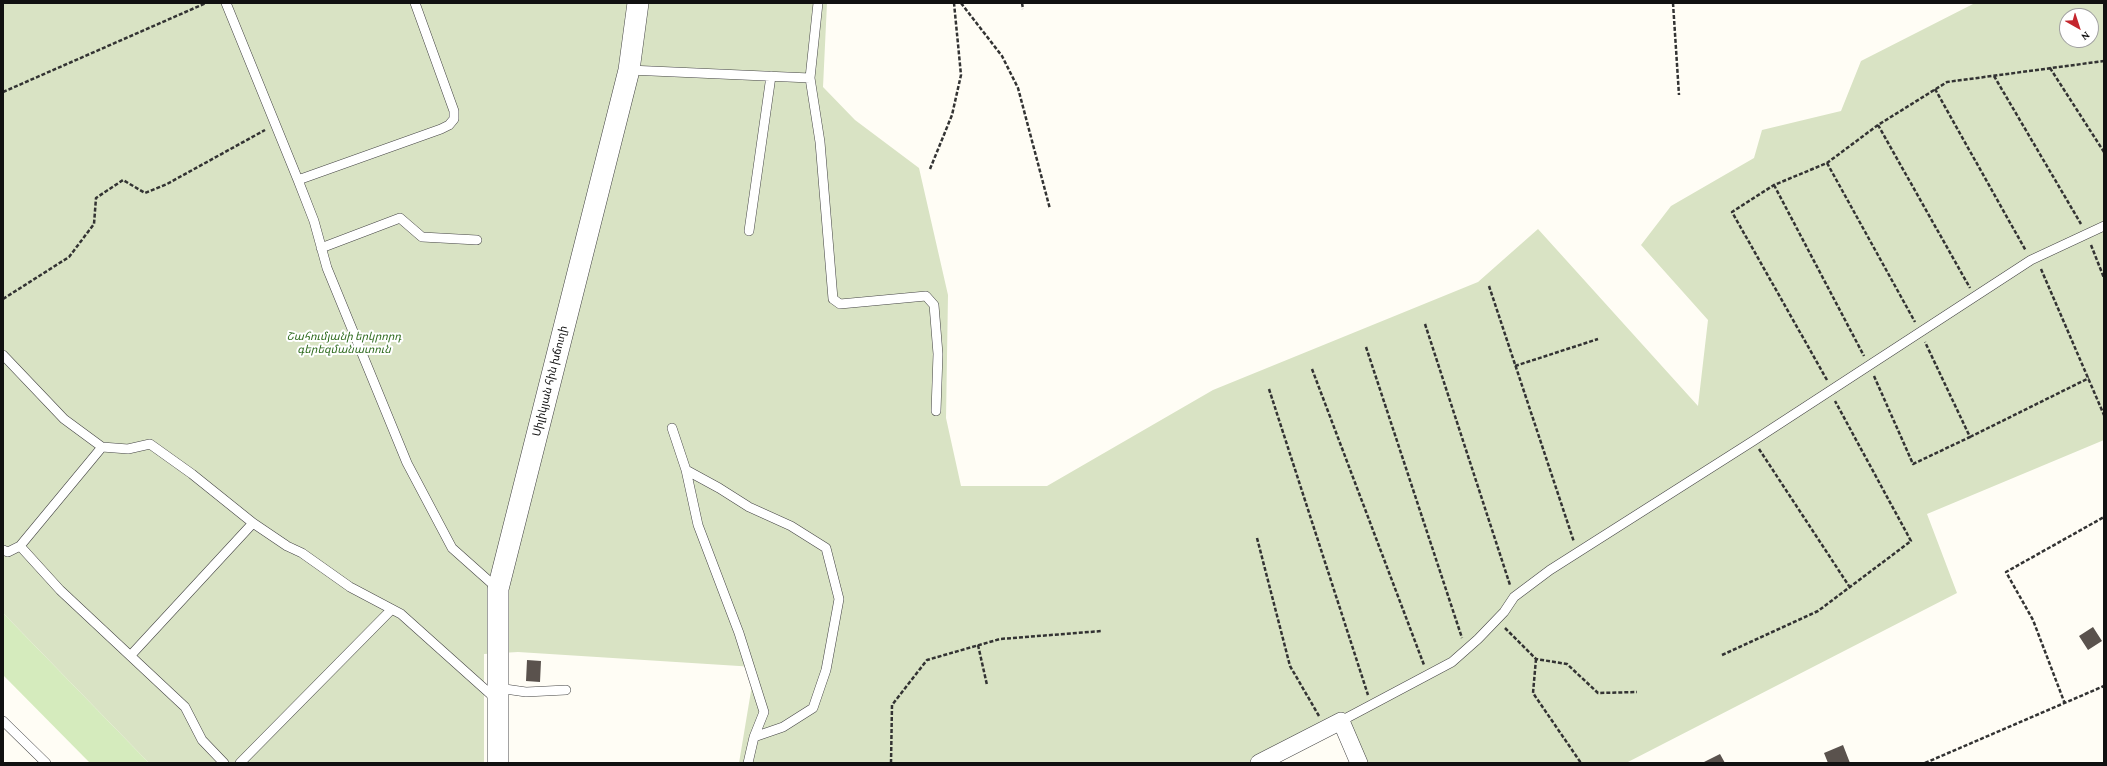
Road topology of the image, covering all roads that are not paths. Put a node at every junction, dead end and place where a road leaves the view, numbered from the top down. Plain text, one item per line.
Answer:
1 (226, 3) edge
2 (415, 3) edge
3 (638, 3) edge
4 (818, 3) edge
5 (629, 70) junction
6 (771, 76) junction
7 (810, 78) junction
8 (298, 180) junction
9 (2104, 226) edge
10 (749, 231) dead end
11 (477, 240) dead end
12 (321, 248) junction
13 (3, 355) edge
14 (936, 411) dead end
15 (672, 428) dead end
16 (102, 448) junction
17 (686, 470) junction
18 (253, 523) junction
19 (20, 546) junction
20 (3, 550) edge
21 (498, 589) junction
22 (391, 610) junction
23 (131, 655) junction
24 (566, 690) dead end
25 (498, 694) junction
26 (3, 721) edge
27 (1334, 725) junction
28 (754, 737) junction
29 (46, 763) edge
30 (224, 763) edge
31 (240, 763) edge
32 (498, 763) edge
33 (748, 763) edge
34 (1259, 763) edge
35 (1359, 763) edge

1 - 8 lane
2 - 8 lane
3 - 5 street, Սիլիկյան հին խճուղի
4 - 7 lane
5 - 6 lane
5 - 21 street, Սիլիկյան հին խճուղի
6 - 7 lane
6 - 10 lane
7 - 14 lane
8 - 12 lane
9 - 27 lane
11 - 12 lane
12 - 21 lane
13 - 16 lane
15 - 17 lane
16 - 18 lane
16 - 19 lane
17 - 28 lane
17 - 28 lane
18 - 22 lane
18 - 23 lane
19 - 20 lane
19 - 23 lane
21 - 25 street, Սիլիկյան հին խճուղի
22 - 25 lane
22 - 31 lane
23 - 30 lane
24 - 25 lane
25 - 32 street, Սիլիկյան հին խճուղի
26 - 29 lane
27 - 34 street
27 - 35 street
28 - 33 lane

